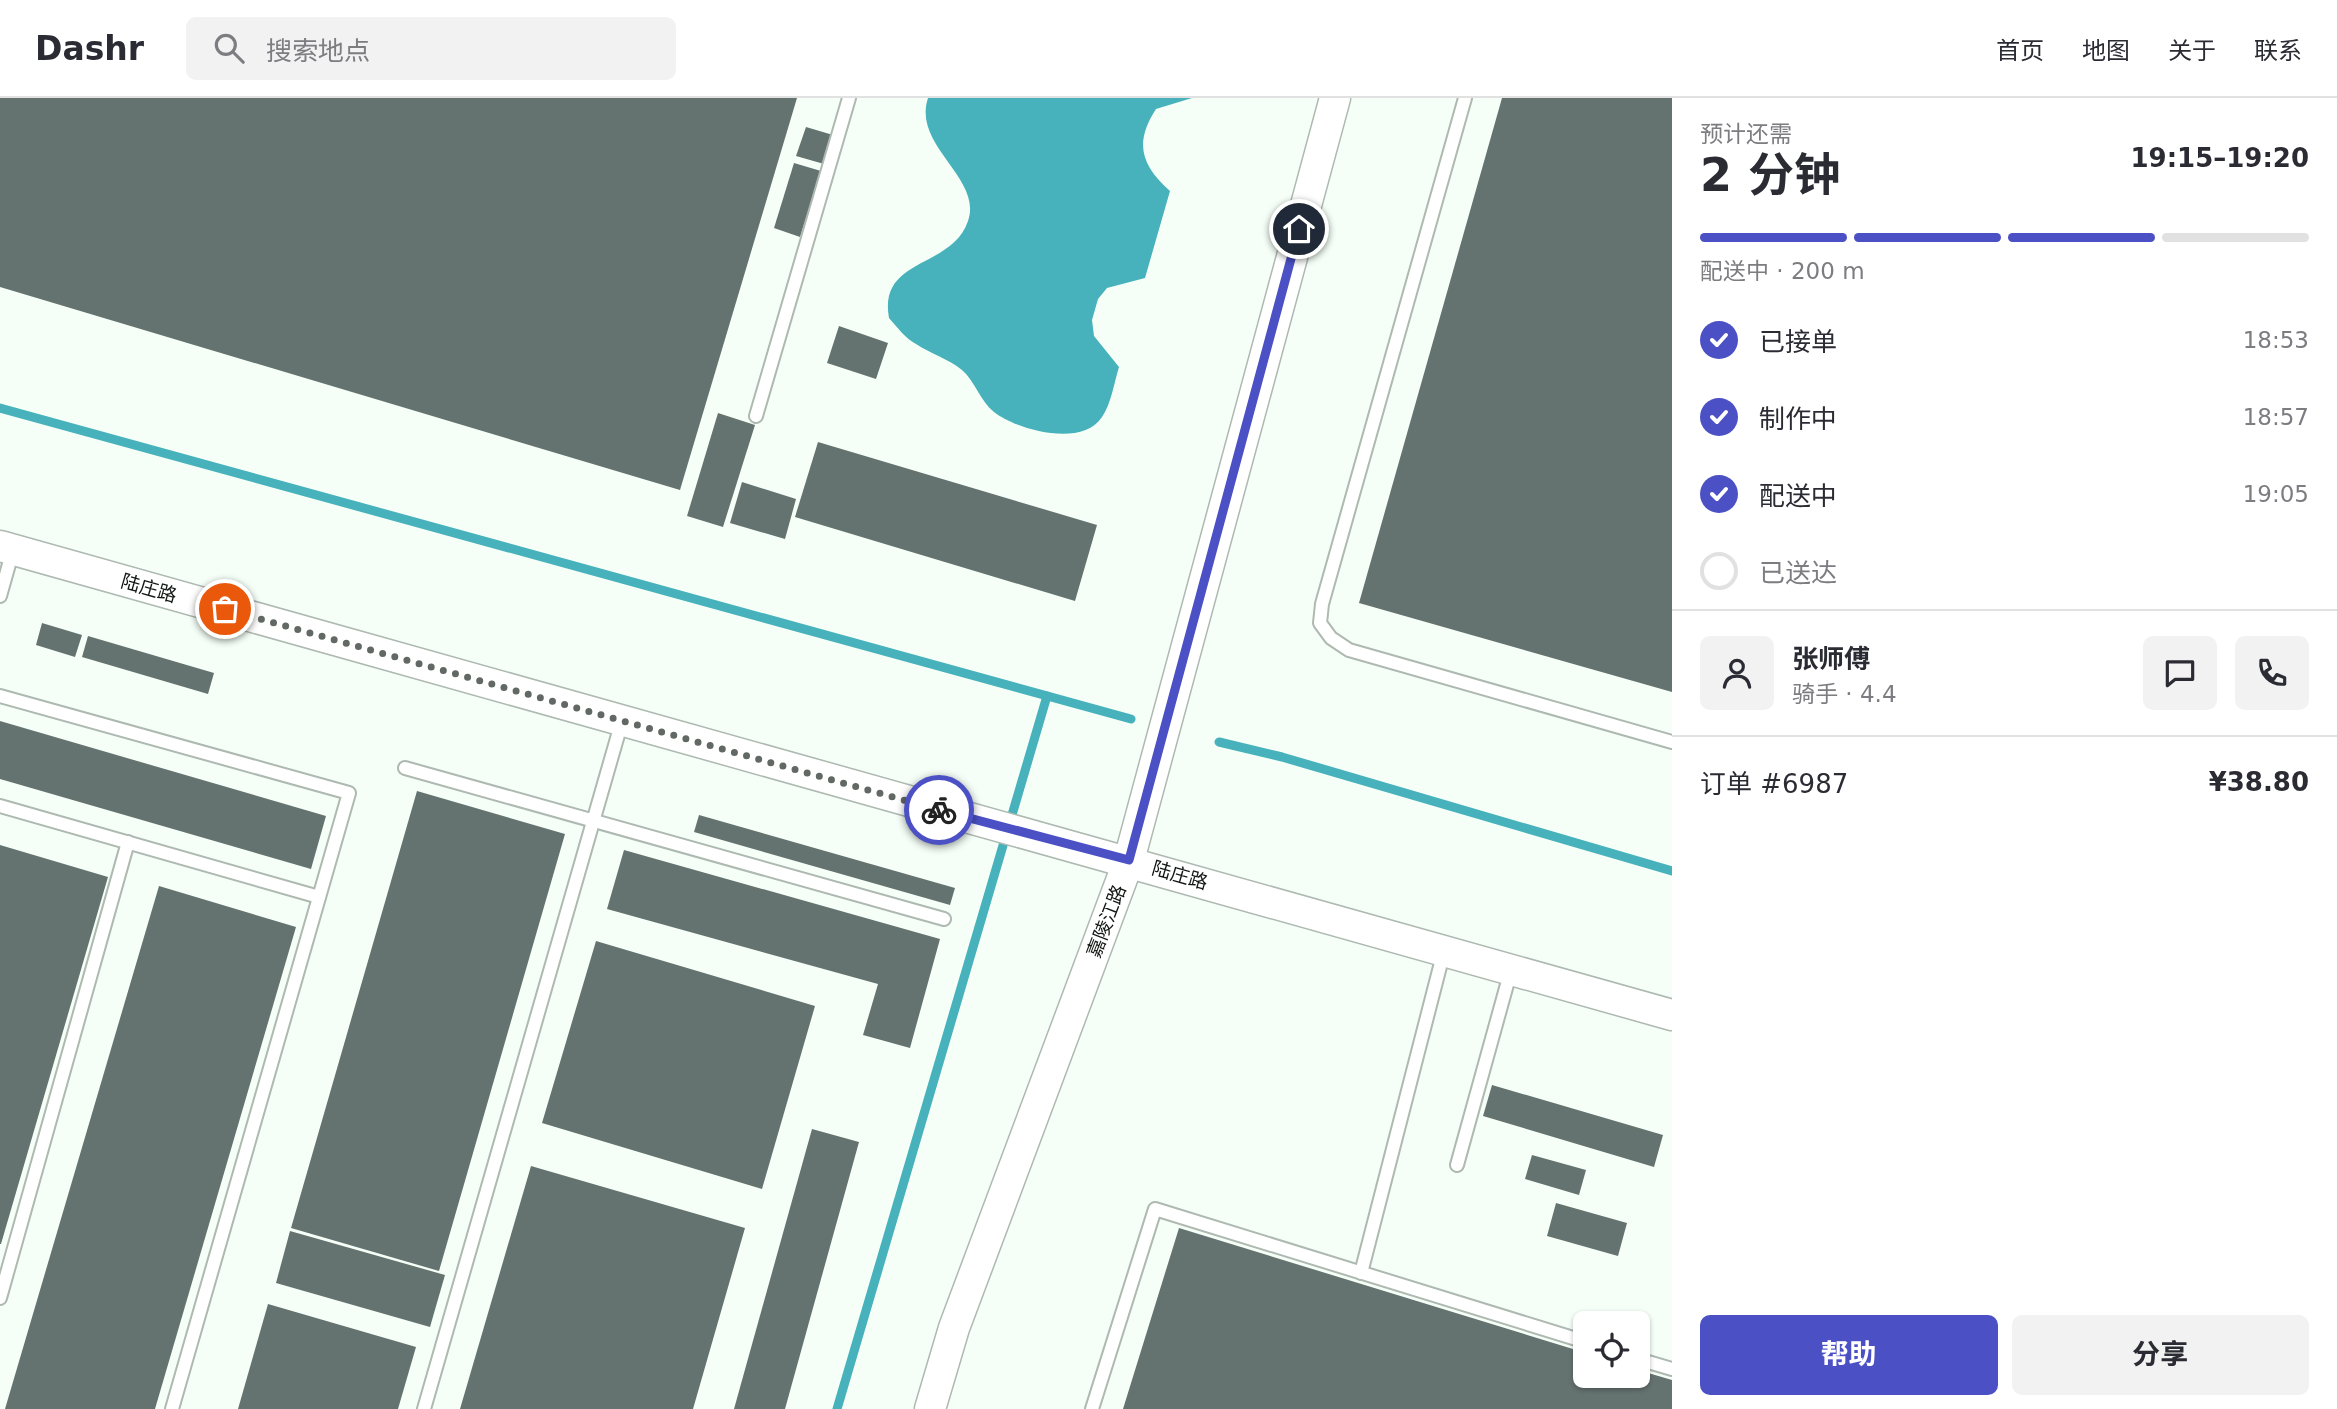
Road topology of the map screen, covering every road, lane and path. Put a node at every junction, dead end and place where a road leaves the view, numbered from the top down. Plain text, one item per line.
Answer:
1 (849, 98) edge
2 (1335, 98) edge
3 (1465, 98) edge
4 (756, 416) dead end
5 (7, 548) edge
6 (0, 596) edge
7 (0, 696) edge
8 (622, 721) junction
9 (1672, 743) edge
10 (405, 768) dead end
11 (0, 806) edge
12 (593, 820) junction
13 (128, 842) junction
14 (1129, 860) junction
15 (319, 897) junction
16 (944, 919) dead end
17 (1445, 950) junction
18 (1511, 969) junction
19 (1672, 1015) edge
20 (1457, 1165) dead end
21 (1361, 1273) junction
22 (0, 1298) edge
23 (1573, 1338) edge
24 (1650, 1363) edge
25 (1672, 1369) edge
26 (172, 1409) edge
27 (424, 1409) edge
28 (930, 1409) edge
29 (1092, 1409) edge

1 - 4 lane
2 - 14 street, 嘉陵江路
3 - 9 lane
5 - 6 lane
5 - 8 street, 陆庄路
7 - 15 lane
8 - 12 lane
8 - 14 street, 陆庄路
10 - 12 lane
11 - 13 lane
12 - 16 lane
12 - 27 lane
13 - 15 lane
13 - 22 lane
14 - 17 street, 陆庄路
14 - 28 street, 嘉陵江路
15 - 26 lane
17 - 18 street, 陆庄路
17 - 21 lane
18 - 19 street, 陆庄路
18 - 20 lane
21 - 23 lane
21 - 29 lane
24 - 25 lane

